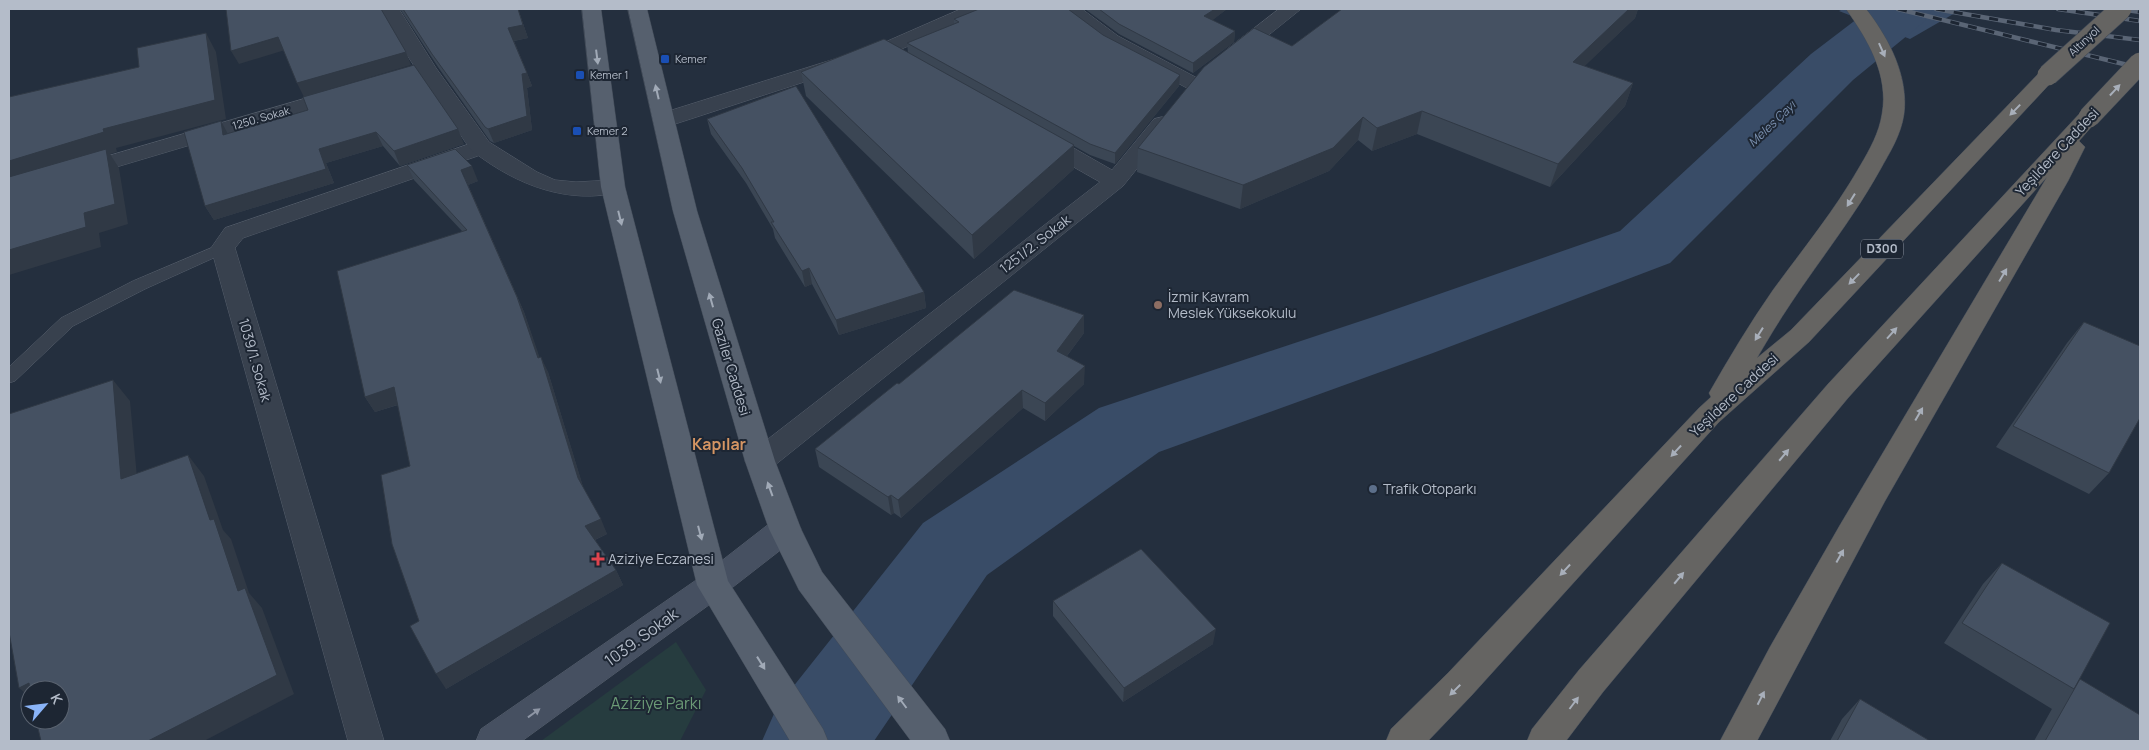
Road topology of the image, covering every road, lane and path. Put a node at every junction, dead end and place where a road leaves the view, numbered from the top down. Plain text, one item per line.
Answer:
1 (390, 9) edge
2 (591, 9) edge
3 (637, 9) edge
4 (977, 9) edge
5 (1070, 9) edge
6 (1291, 9) edge
7 (1856, 9) edge
8 (2121, 9) edge
9 (883, 50) junction
10 (2140, 63) edge
11 (909, 64) edge
12 (2048, 75) joint
13 (1195, 86) junction
14 (360, 89) edge
15 (2089, 117) junction
16 (664, 120) junction
17 (1020, 128) edge
18 (481, 147) junction
19 (1115, 181) junction
20 (612, 187) junction
21 (9, 192) edge
22 (223, 248) junction
23 (9, 377) edge
24 (1709, 415) junction
25 (760, 461) junction
26 (785, 529) junction
27 (713, 585) junction
28 (366, 741) edge
29 (494, 741) edge
30 (810, 741) edge
31 (932, 741) edge
32 (1404, 741) edge
33 (1545, 741) edge
34 (1738, 741) edge

1 - 18 street
2 -> 20 main road
16 -> 3 main road, Gaziler Caddesi
4 - 9 street
5 - 13 street
6 - 13 street, 1251/2. Sokak
7 -> 24 highway
8 - 12 highway, Altınyol, bridge
9 - 11 street
9 - 16 street
15 -> 10 highway, Yeşildere Caddesi, bridge
12 -> 24 highway, Yeşildere Caddesi / D300
13 - 19 street, 1251/2. Sokak
14 - 21 street, 1250. Sokak
33 -> 15 highway, Yeşildere Caddesi
34 -> 15 highway
25 -> 16 main road, Gaziler Caddesi
17 - 19 street
18 - 20 street
18 - 22 street
19 - 25 street, 1251/2. Sokak
20 -> 27 main road
22 - 23 lane
22 - 28 street, 1039/1. Sokak
24 -> 32 highway, Yeşildere Caddesi
26 -> 25 main road, Gaziler Caddesi
26 - 27 main road, 1039. Sokak
31 -> 26 main road, Gaziler Caddesi
29 -> 27 main road, 1039. Sokak
27 -> 30 main road

